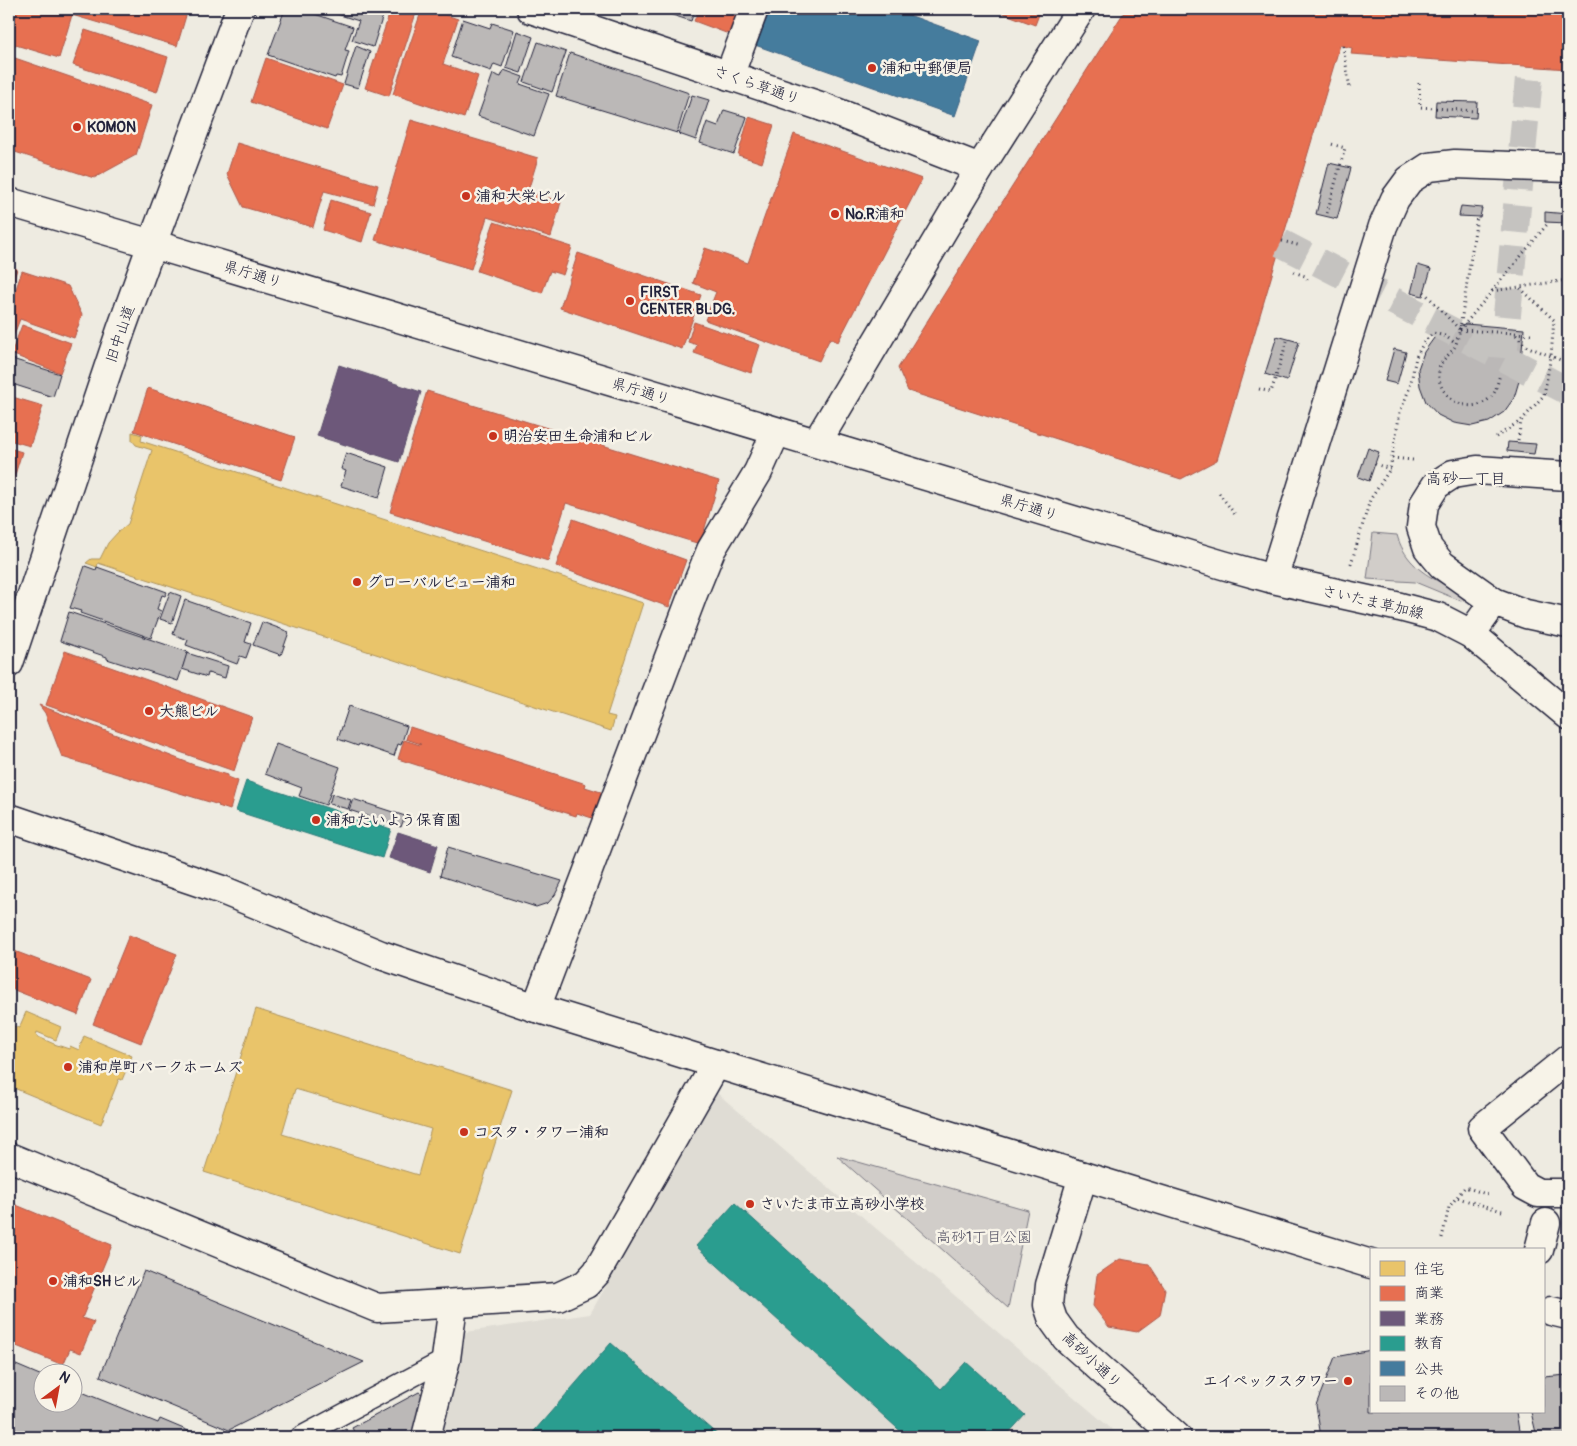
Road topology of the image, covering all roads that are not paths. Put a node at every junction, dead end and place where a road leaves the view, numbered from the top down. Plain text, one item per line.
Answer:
1 (240, 9) edge
2 (530, 9) edge
3 (754, 9) edge
4 (1081, 9) edge
5 (729, 76) junction
6 (980, 168) junction
7 (1568, 168) edge
8 (9, 202) edge
9 (152, 244) junction
10 (776, 432) junction
11 (817, 442) junction
12 (1568, 476) edge
13 (1273, 579) junction
14 (1494, 602) junction
15 (1568, 624) edge
16 (1471, 634) junction
17 (9, 663) edge
18 (1568, 715) edge
19 (9, 818) edge
20 (536, 1008) junction
21 (1568, 1058) edge
22 (716, 1064) junction
23 (9, 1157) edge
24 (1082, 1176) junction
25 (1568, 1193) edge
26 (1546, 1222) dead end
27 (1540, 1248) edge
28 (1370, 1264) edge
29 (453, 1304) junction
30 (446, 1359) junction
31 (300, 1437) edge
32 (426, 1437) edge
33 (1177, 1437) edge

1 - 9 main road, 旧中山道
2 - 5 main road, さくら草通り
3 - 5 main road
4 - 6 main road
5 - 6 main road, さくら草通り
6 - 11 main road
7 - 13 main road
8 - 9 main road, 県庁通り
9 - 10 main road, 県庁通り
9 - 17 main road, 旧中山道
10 - 11 main road, 県庁通り
10 - 20 main road
11 - 13 main road, 県庁通り
12 - 14 main road
13 - 16 main road, さいたま草加線
14 - 15 main road
14 - 16 main road
16 - 18 main road, さいたま草加線
19 - 20 main road
20 - 22 main road
21 - 25 main road
22 - 24 main road
22 - 29 main road
23 - 29 main road
24 - 28 main road
24 - 33 main road, 高砂小通り
26 - 27 main road
29 - 30 main road
30 - 31 lane
30 - 32 main road

